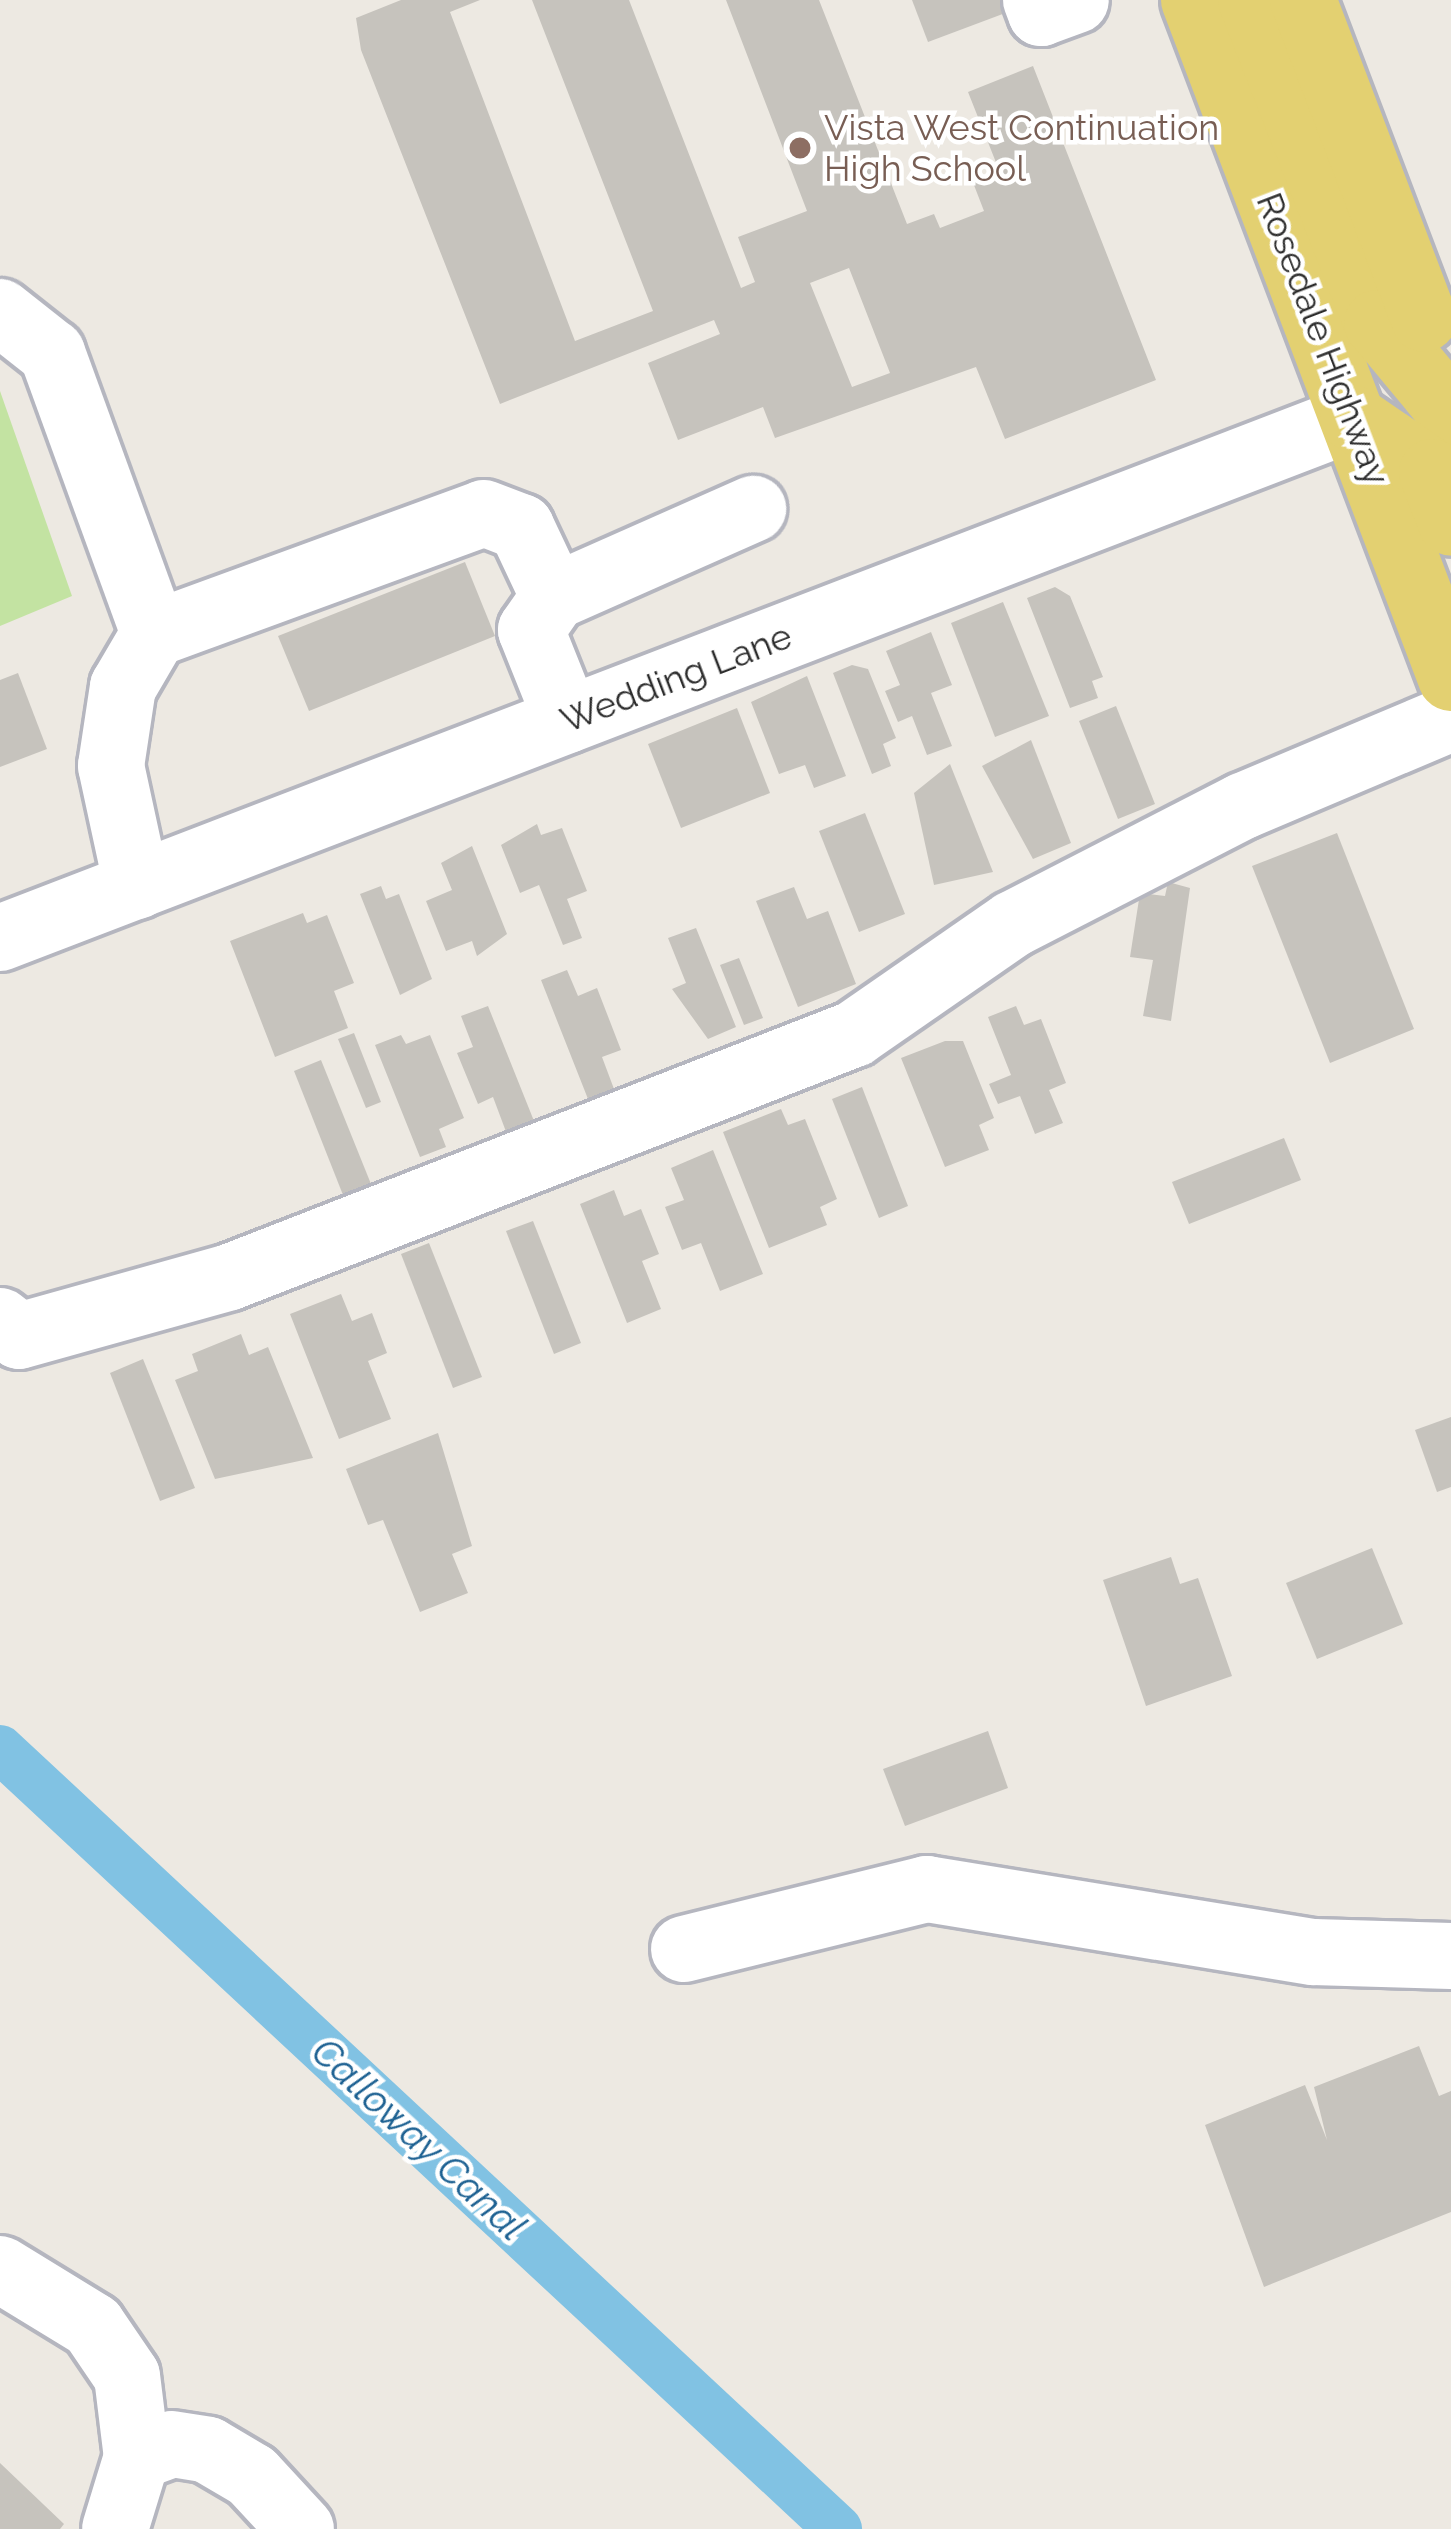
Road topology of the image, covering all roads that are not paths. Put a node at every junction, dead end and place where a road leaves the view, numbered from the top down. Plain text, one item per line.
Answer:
1 (1036, 0) edge
2 (1076, 0) edge
3 (1195, 0) edge
4 (1251, 0) edge
5 (1304, 0) edge
6 (0, 312) edge
7 (1451, 389) edge
8 (1451, 412) edge
9 (1353, 418) junction
10 (753, 508) dead end
11 (1451, 523) edge
12 (554, 597) junction
13 (154, 634) junction
14 (1451, 678) edge
15 (1451, 718) edge
16 (567, 720) junction
17 (137, 886) junction
18 (0, 938) edge
19 (0, 1321) edge
20 (684, 1949) dead end
21 (1451, 1956) edge
22 (0, 2269) edge
23 (137, 2456) junction
24 (115, 2529) edge
25 (301, 2529) edge

1 - 2 street
3 - 9 main road, Rosedale Highway
4 - 8 main road
5 - 7 main road
6 - 13 street
9 - 11 main road
9 - 14 main road, Rosedale Highway
9 - 16 street, Wedding Lane
10 - 12 street
12 - 13 street
12 - 16 street
13 - 17 street
15 - 19 street
16 - 17 street, Wedding Lane
17 - 18 street, Wedding Lane
20 - 21 street
22 - 23 street
23 - 24 street
23 - 25 street

